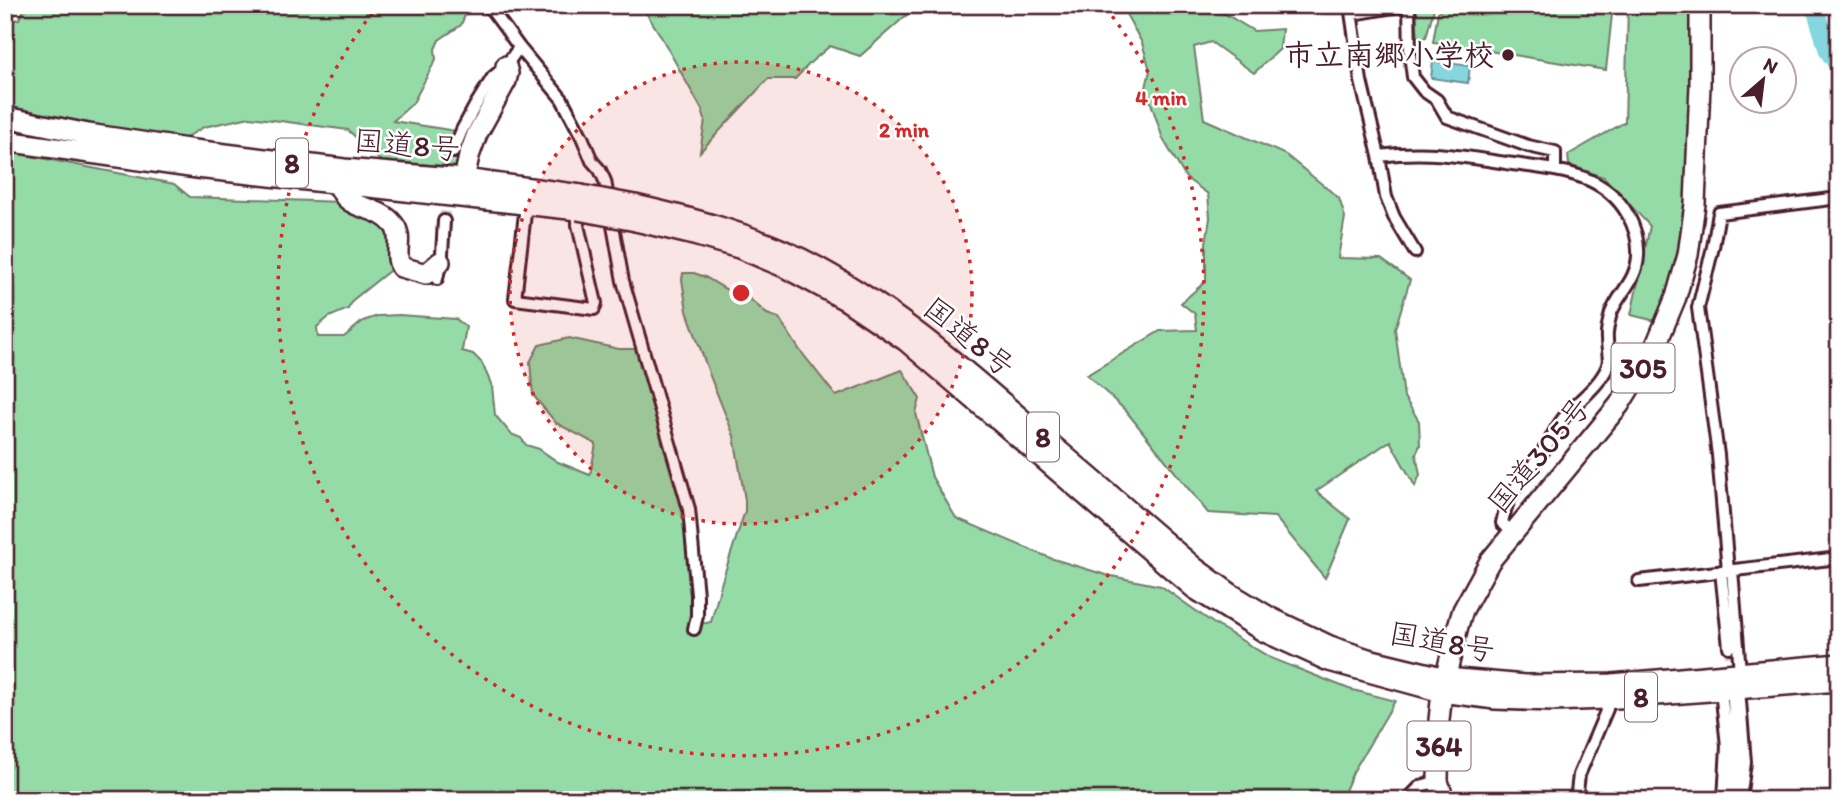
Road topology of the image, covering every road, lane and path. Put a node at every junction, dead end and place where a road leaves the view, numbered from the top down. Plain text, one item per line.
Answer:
1 (488, 5) edge
2 (1407, 5) edge
3 (1700, 5) edge
4 (1351, 9) edge
5 (519, 47) junction
6 (506, 66) junction
7 (5, 117) edge
8 (5, 141) edge
9 (453, 152) tunnel mouth
10 (1379, 156) junction
11 (1556, 170) junction
12 (464, 179) junction
13 (337, 183) junction
14 (1839, 198) edge
15 (580, 203) junction
16 (526, 205) junction
17 (444, 221) tunnel mouth
18 (1415, 252) dead end
19 (439, 270) joint
20 (1513, 532) junction
21 (1839, 558) edge
22 (1727, 571) junction
23 (1639, 581) dead end
24 (694, 629) dead end
25 (1729, 647) tunnel mouth
26 (1839, 664) edge
27 (1839, 681) edge
28 (1444, 685) junction
29 (1733, 688) junction
30 (1605, 699) junction
31 (1441, 790) edge
32 (1407, 800) edge
33 (1576, 800) edge
34 (1724, 800) edge
35 (1733, 800) edge
36 (1740, 800) edge

1 - 5 street
2 - 4 street
2 - 11 street
3 - 20 highway, 国道305号 / 305
4 - 10 street
5 - 6 street
5 - 24 street
6 - 9 street
6 - 12 highway
7 - 12 highway, 国道8号 / 8
8 - 13 highway, 国道8号 / 8
10 - 11 street
10 - 18 street
11 - 20 street
12 - 15 highway, 国道8号 / 8
13 - 16 highway, 国道8号 / 8
13 - 19 highway
14 - 22 street
15 - 16 highway, 国道8号 / 8
15 - 16 street
15 - 28 highway, 国道8号 / 8, bridge
17 - 19 street
20 - 28 highway, 国道305号 / 305
21 - 22 street
22 - 23 street
22 - 25 street
22 - 29 street
26 - 29 highway, 国道8号 / 8
27 - 29 highway, 国道8号 / 8
28 - 29 highway, 国道8号 / 8
28 - 30 highway, 国道8号 / 8
28 - 31 highway, 364
29 - 30 highway, 国道8号 / 8
29 - 34 street
29 - 35 street
29 - 36 street
30 - 33 street
31 - 32 street

